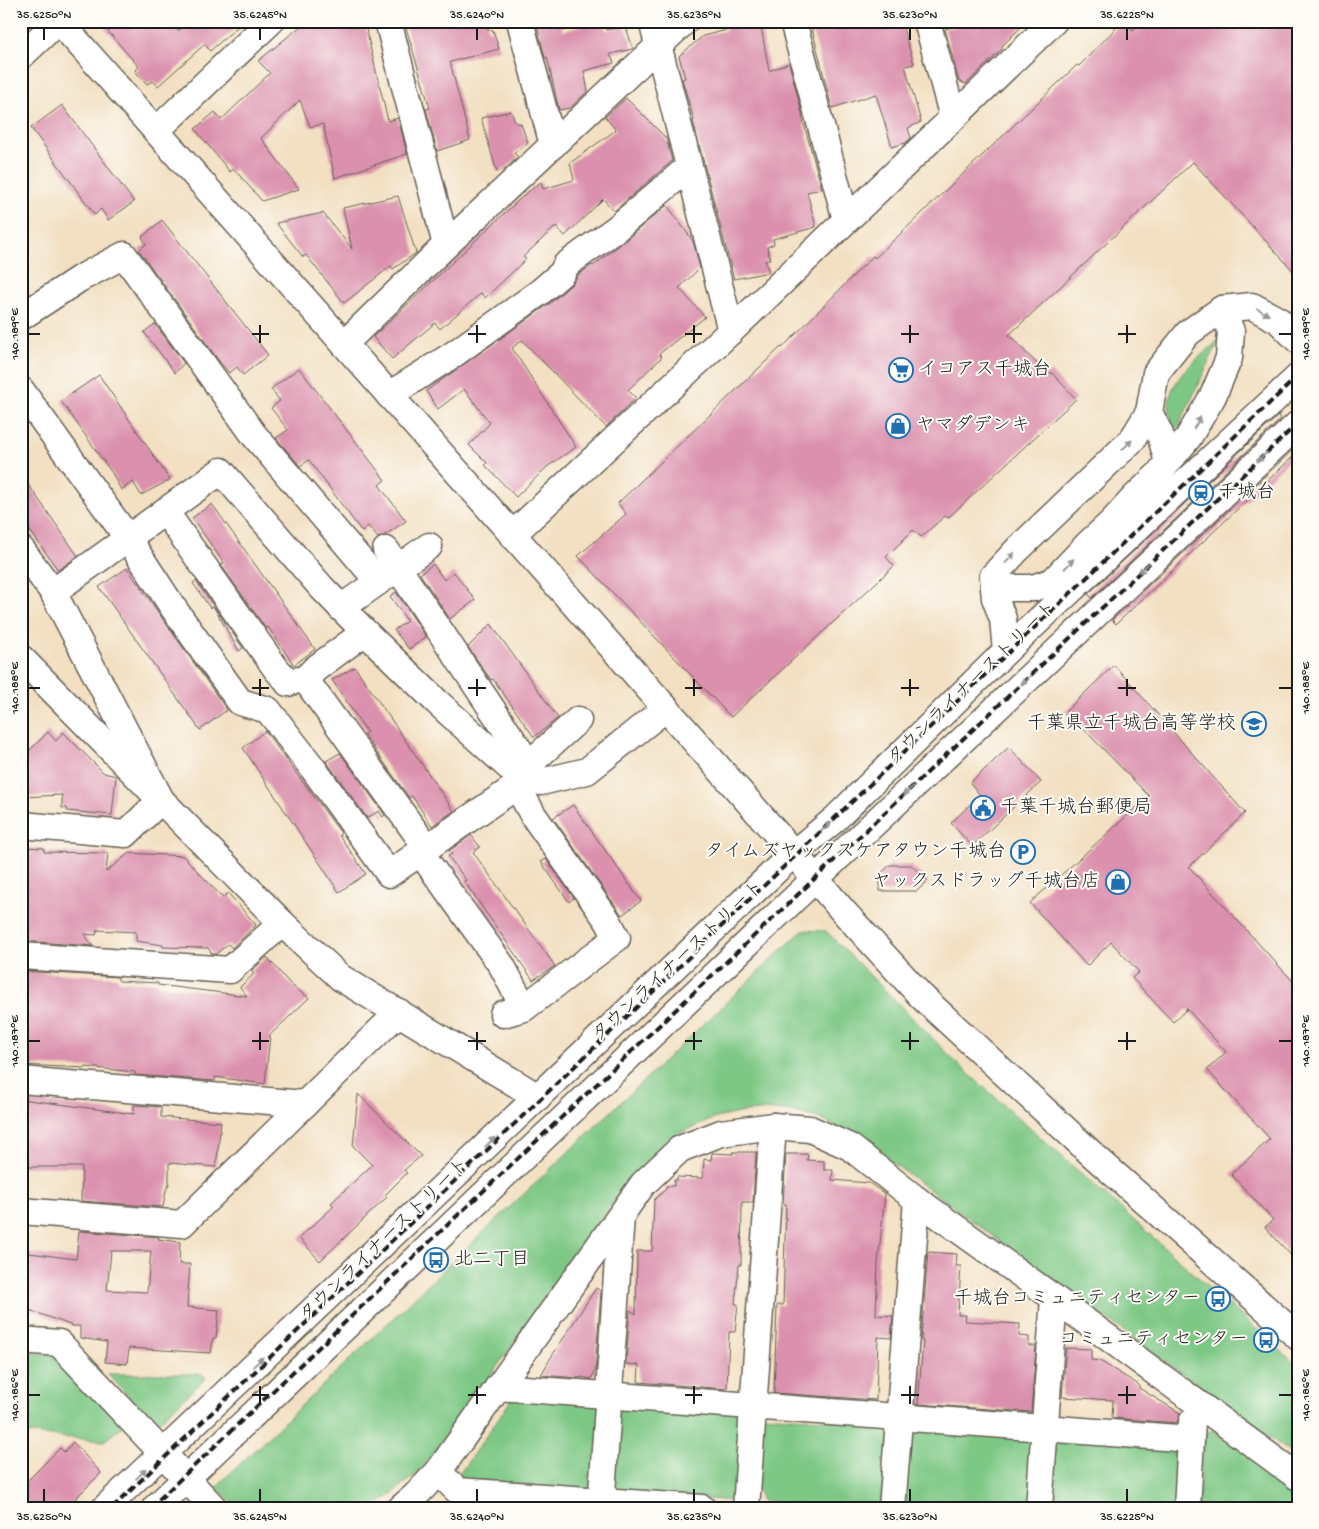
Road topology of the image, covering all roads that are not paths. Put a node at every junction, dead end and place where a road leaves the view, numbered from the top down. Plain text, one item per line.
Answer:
1 (58, 21) edge
2 (271, 21) edge
3 (388, 21) edge
4 (520, 21) edge
5 (652, 21) edge
6 (685, 21) edge
7 (792, 21) edge
8 (927, 21) edge
9 (1054, 21) edge
10 (658, 46) junction
11 (21, 56) edge
12 (953, 118) junction
13 (156, 131) junction
14 (553, 145) junction
15 (689, 166) junction
16 (846, 220) junction
17 (446, 245) junction
18 (1222, 309) junction
19 (21, 317) edge
20 (731, 331) junction
21 (1298, 340) edge
22 (344, 344) junction
23 (1298, 377) edge
24 (21, 390) edge
25 (389, 395) junction
26 (1149, 412) junction
27 (1298, 424) edge
28 (1168, 462) junction
29 (165, 511) junction
30 (512, 535) junction
31 (128, 537) junction
32 (429, 546) dead end
33 (21, 549) edge
34 (388, 566) junction
35 (994, 588) junction
36 (52, 592) junction
37 (342, 608) junction
38 (365, 632) junction
39 (1006, 651) junction
40 (21, 658) edge
41 (297, 680) junction
42 (666, 708) junction
43 (268, 710) junction
44 (578, 720) dead end
45 (524, 775) junction
46 (161, 800) junction
47 (21, 825) edge
48 (423, 850) junction
49 (794, 853) junction
50 (815, 878) junction
51 (282, 923) junction
52 (21, 956) edge
53 (400, 1012) junction
54 (21, 1080) edge
55 (538, 1097) junction
56 (305, 1104) junction
57 (773, 1126) junction
58 (917, 1200) junction
59 (21, 1211) edge
60 (621, 1216) junction
61 (1054, 1298) junction
62 (1298, 1337) edge
63 (21, 1340) edge
64 (498, 1387) junction
65 (609, 1396) junction
66 (1194, 1399) junction
67 (753, 1406) junction
68 (899, 1417) junction
69 (1045, 1428) junction
70 (1191, 1439) junction
71 (162, 1453) junction
72 (438, 1472) junction
73 (1298, 1477) edge
74 (186, 1478) junction
75 (457, 1499) edge
76 (601, 1505) edge
77 (105, 1508) edge
78 (155, 1508) edge
79 (214, 1508) edge
80 (401, 1508) edge
81 (702, 1508) edge
82 (746, 1508) edge
83 (892, 1508) edge
84 (1040, 1508) edge
85 (1187, 1508) edge

1 - 11 street
1 - 13 street
2 - 13 street
3 - 17 street
4 - 14 street
5 - 10 street
6 - 10 street
7 - 16 street
8 - 12 street
9 - 12 street
10 - 14 street
10 - 15 street
12 - 16 street
13 - 22 street
14 - 17 street
15 - 20 street
15 - 25 street
16 - 20 street
17 - 22 street
18 -> 21 street
18 - 26 street
28 -> 18 street
19 - 34 street
20 - 30 street
22 - 25 street
23 - 39 street, タウンライナーストリート
24 - 31 street
25 - 30 street
26 - 28 street
35 -> 26 street
27 -> 50 street, タウンライナーストリート
35 -> 28 street
29 - 31 street
29 - 37 street
29 - 41 street
30 - 42 street
31 - 36 street
31 - 43 street
32 - 34 street
33 - 36 street
34 - 37 street
34 - 45 street
35 - 39 street
36 - 46 street
37 - 38 street
38 - 41 street
38 - 45 street
49 -> 39 street, タウンライナーストリート
40 - 46 street
41 - 43 street
41 - 48 street
42 - 45 street
42 - 49 street
43 - 48 street
44 - 45 street
45 - 48 street
45 - 48 street
46 - 47 street
46 - 51 street
49 - 50 street
49 - 55 street, タウンライナーストリート
50 - 62 street
50 - 74 street, タウンライナーストリート
51 - 52 street
51 - 53 street
53 - 55 street
53 - 56 street
54 - 56 street
71 -> 55 street, タウンライナーストリート
56 - 59 street
57 - 58 street
57 - 60 street
57 - 67 street
58 - 61 street
58 - 68 street
60 - 64 street
60 - 65 street
61 - 66 street
61 - 69 street
63 - 71 street
64 - 65 street
64 - 72 street
65 - 67 street
65 - 76 street
66 - 70 street
66 - 73 street
67 - 68 street
67 - 82 street
68 - 69 street
68 - 83 street
69 - 70 street
69 - 84 street
70 - 85 street
71 - 74 street
77 -> 71 street, タウンライナーストリート
72 - 75 street
72 - 80 street
74 - 78 street, タウンライナーストリート
74 - 79 street
75 - 76 street
76 - 81 street

